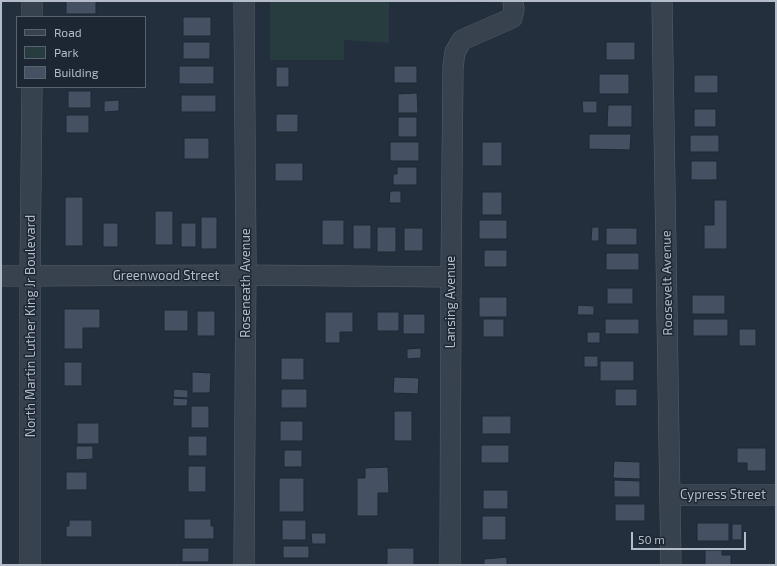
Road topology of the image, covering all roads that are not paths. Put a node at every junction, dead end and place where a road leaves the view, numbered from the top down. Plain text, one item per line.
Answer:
1 (32, 1) edge
2 (244, 1) edge
3 (513, 1) edge
4 (662, 1) edge
5 (32, 16) edge
6 (32, 88) edge
7 (1, 276) edge
8 (30, 276) junction
9 (246, 276) junction
10 (451, 277) junction
11 (670, 495) junction
12 (776, 495) edge
13 (30, 565) edge
14 (244, 565) edge
15 (450, 565) edge
16 (671, 565) edge

1 - 5 street
2 - 9 street, Roseneath Avenue
3 - 10 street, Lansing Avenue
4 - 11 street, Roosevelt Avenue
6 - 8 street, North Martin Luther King Jr Boulevard
7 - 8 street, Greenwood Street
8 - 9 street, Greenwood Street
8 - 13 street, North Martin Luther King Jr Boulevard
9 - 10 street, Greenwood Street
9 - 14 street, Roseneath Avenue
10 - 15 street, Lansing Avenue
11 - 12 street, Cypress Street
11 - 16 street, Roosevelt Avenue

